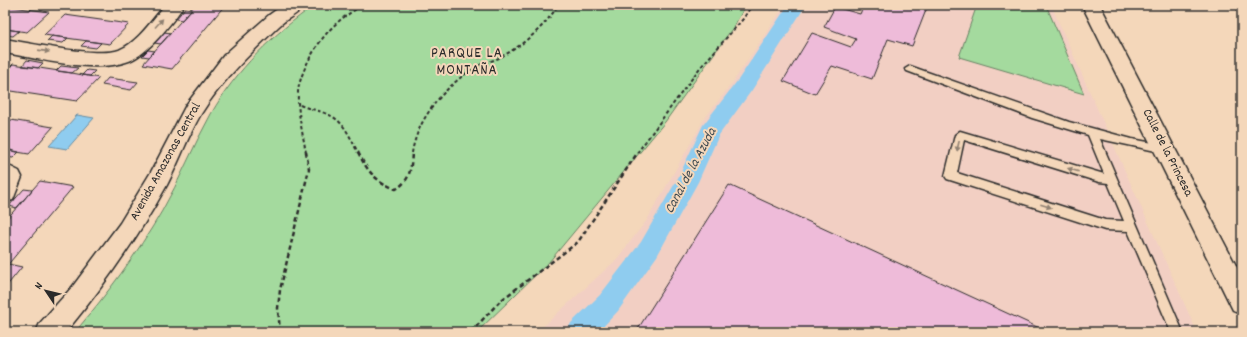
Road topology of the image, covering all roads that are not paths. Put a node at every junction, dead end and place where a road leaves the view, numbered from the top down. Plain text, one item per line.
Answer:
1 (175, 5) edge
2 (296, 5) edge
3 (1091, 5) edge
4 (5, 46) edge
5 (910, 69) dead end
6 (1092, 133) junction
7 (1165, 149) junction
8 (5, 173) edge
9 (1111, 179) junction
10 (5, 194) edge
11 (1132, 226) junction
12 (1242, 302) edge
13 (48, 332) edge
14 (1177, 332) edge

4 -> 1 street
2 - 13 street, Avenida Amazonas Central
3 - 7 street, Calle de la Princesa
5 - 6 lane
6 - 7 lane
6 - 9 lane
7 - 12 street, Calle de la Princesa
8 - 10 street
9 - 11 lane
9 -> 11 lane
11 - 14 lane

